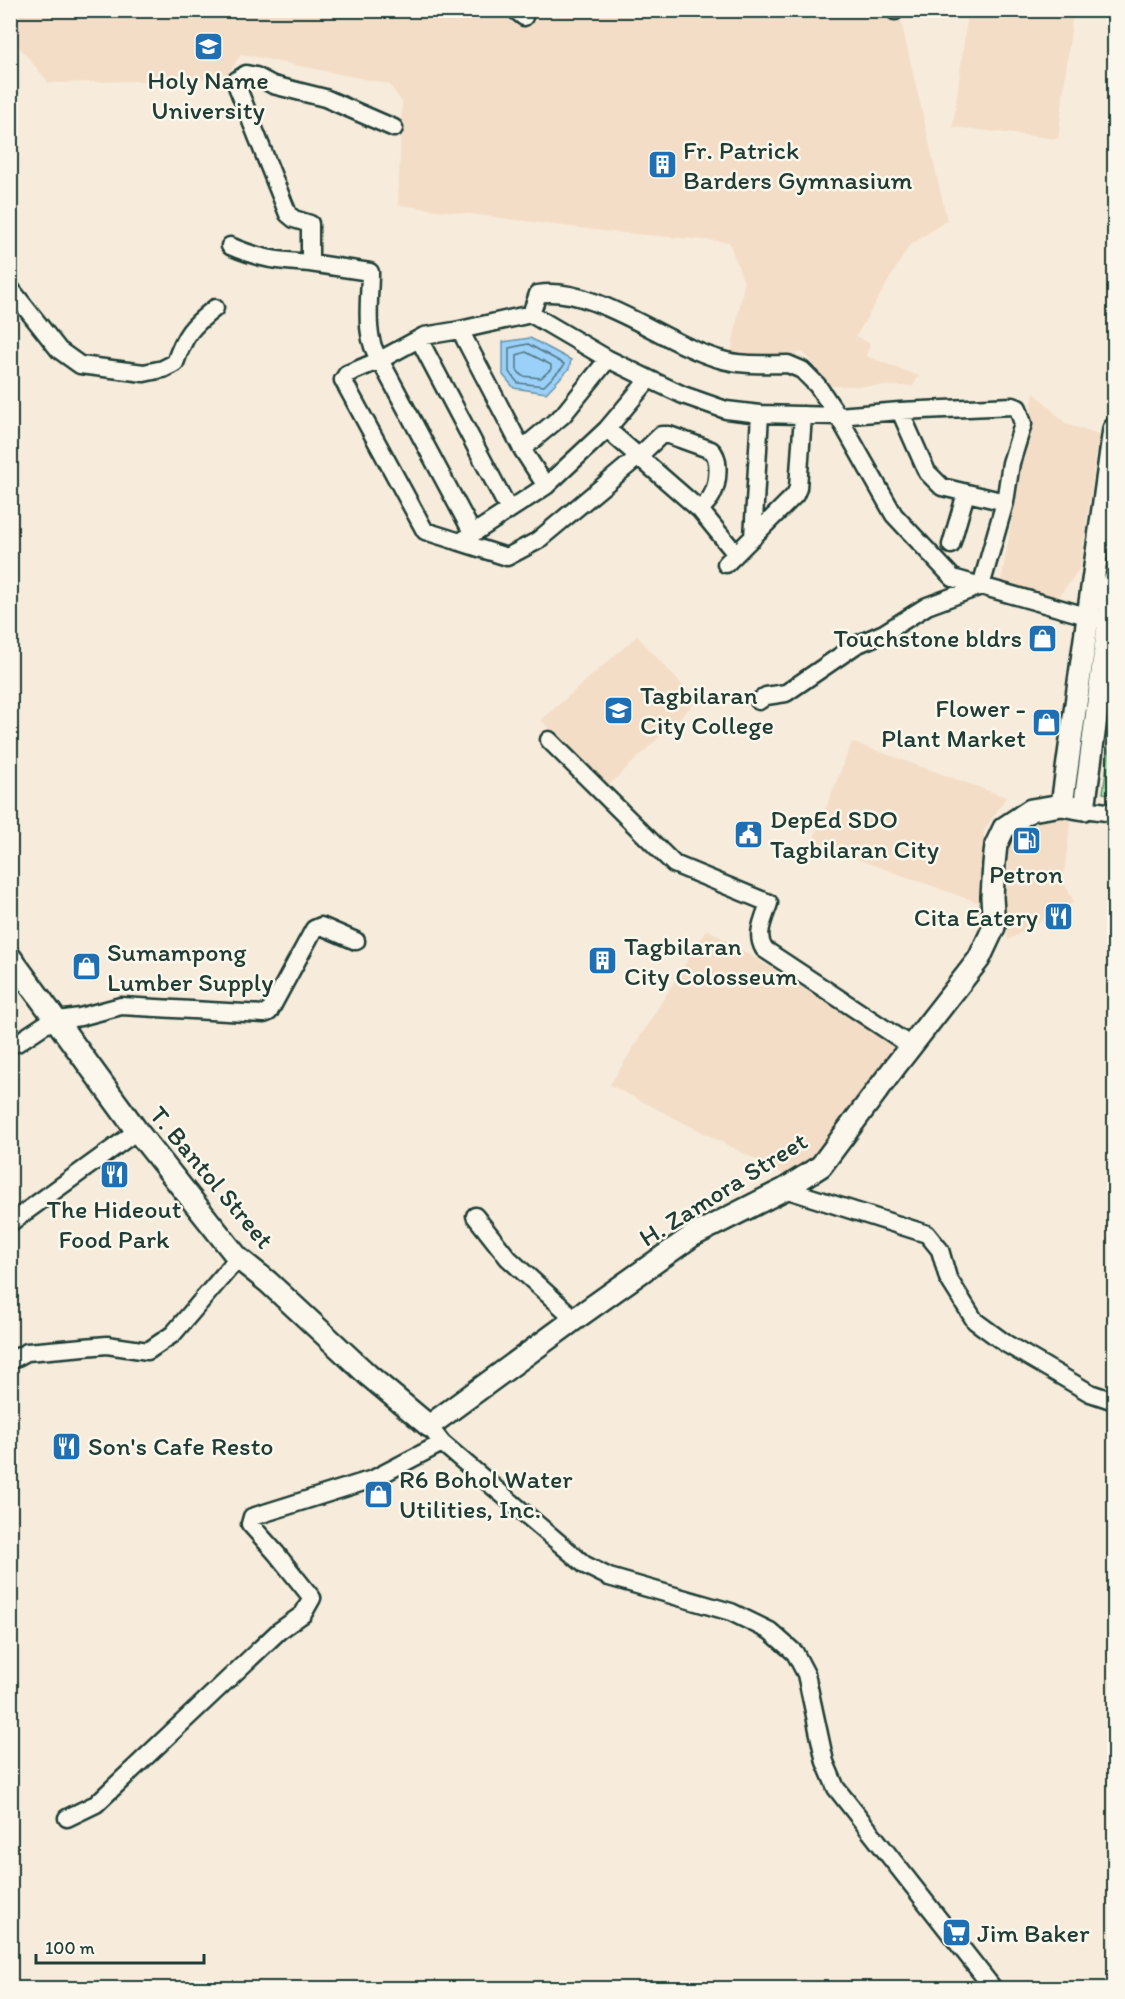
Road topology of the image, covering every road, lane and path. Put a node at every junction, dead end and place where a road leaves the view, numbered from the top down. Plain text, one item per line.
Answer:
1 (394, 128) dead end
2 (230, 246) dead end
3 (310, 263) junction
4 (10, 288) edge
5 (216, 308) dead end
6 (531, 314) junction
7 (460, 330) junction
8 (419, 339) junction
9 (608, 359) junction
10 (380, 360) junction
11 (649, 379) junction
12 (900, 411) junction
13 (760, 414) junction
14 (803, 415) junction
15 (838, 416) junction
16 (607, 429) junction
17 (1114, 430) edge
18 (522, 449) junction
19 (638, 457) junction
20 (546, 486) junction
21 (966, 493) junction
22 (1005, 502) junction
23 (509, 510) junction
24 (700, 510) junction
25 (466, 538) junction
26 (753, 538) junction
27 (951, 545) dead end
28 (1114, 581) edge
29 (981, 586) junction
30 (1087, 618) junction
31 (1108, 622) junction
32 (759, 701) dead end
33 (549, 740) dead end
34 (1062, 806) junction
35 (1084, 809) junction
36 (1114, 813) edge
37 (356, 941) dead end
38 (10, 957) edge
39 (58, 1020) junction
40 (10, 1044) edge
41 (911, 1046) junction
42 (137, 1131) junction
43 (785, 1189) junction
44 (475, 1216) dead end
45 (10, 1223) edge
46 (238, 1258) junction
47 (575, 1318) junction
48 (10, 1361) edge
49 (1114, 1401) edge
50 (429, 1426) junction
51 (442, 1443) junction
52 (67, 1818) dead end
53 (993, 1989) edge

1 - 3 street
2 - 3 street
3 - 10 street
4 - 5 street
6 - 7 street
6 - 9 street
6 - 15 street
7 - 8 street
7 - 18 street
8 - 10 street
8 - 23 street
9 - 11 street
9 - 18 street
10 - 25 street
10 - 25 street
11 - 13 street
11 - 16 street
12 - 15 street
12 - 21 street
12 - 22 street
13 - 14 street
13 - 26 street
14 - 15 street
14 - 26 street
15 - 29 street
16 - 19 street
16 - 20 street
17 - 30 main road
18 - 20 street
19 - 24 street
19 - 24 street
19 - 25 street
20 - 23 street
21 - 22 street
21 - 27 street
22 - 29 street
23 - 25 street
24 - 26 street
28 - 31 main road
29 - 30 street
29 - 32 street
30 - 31 street
30 - 34 main road
31 - 35 main road
33 - 41 street
34 - 35 main road, H. Zamora Street
34 - 41 main road, H. Zamora Street
35 - 36 street
37 - 39 street
38 - 39 main road, T. Bantol Street
39 - 40 street
39 - 42 main road, T. Bantol Street
41 - 43 main road, H. Zamora Street
42 - 45 street
42 - 46 main road, T. Bantol Street
43 - 47 main road, H. Zamora Street
43 - 49 street
44 - 47 street
46 - 48 street
46 - 50 main road, T. Bantol Street
47 - 50 main road, H. Zamora Street
50 - 51 street
51 - 52 street
51 - 53 street

